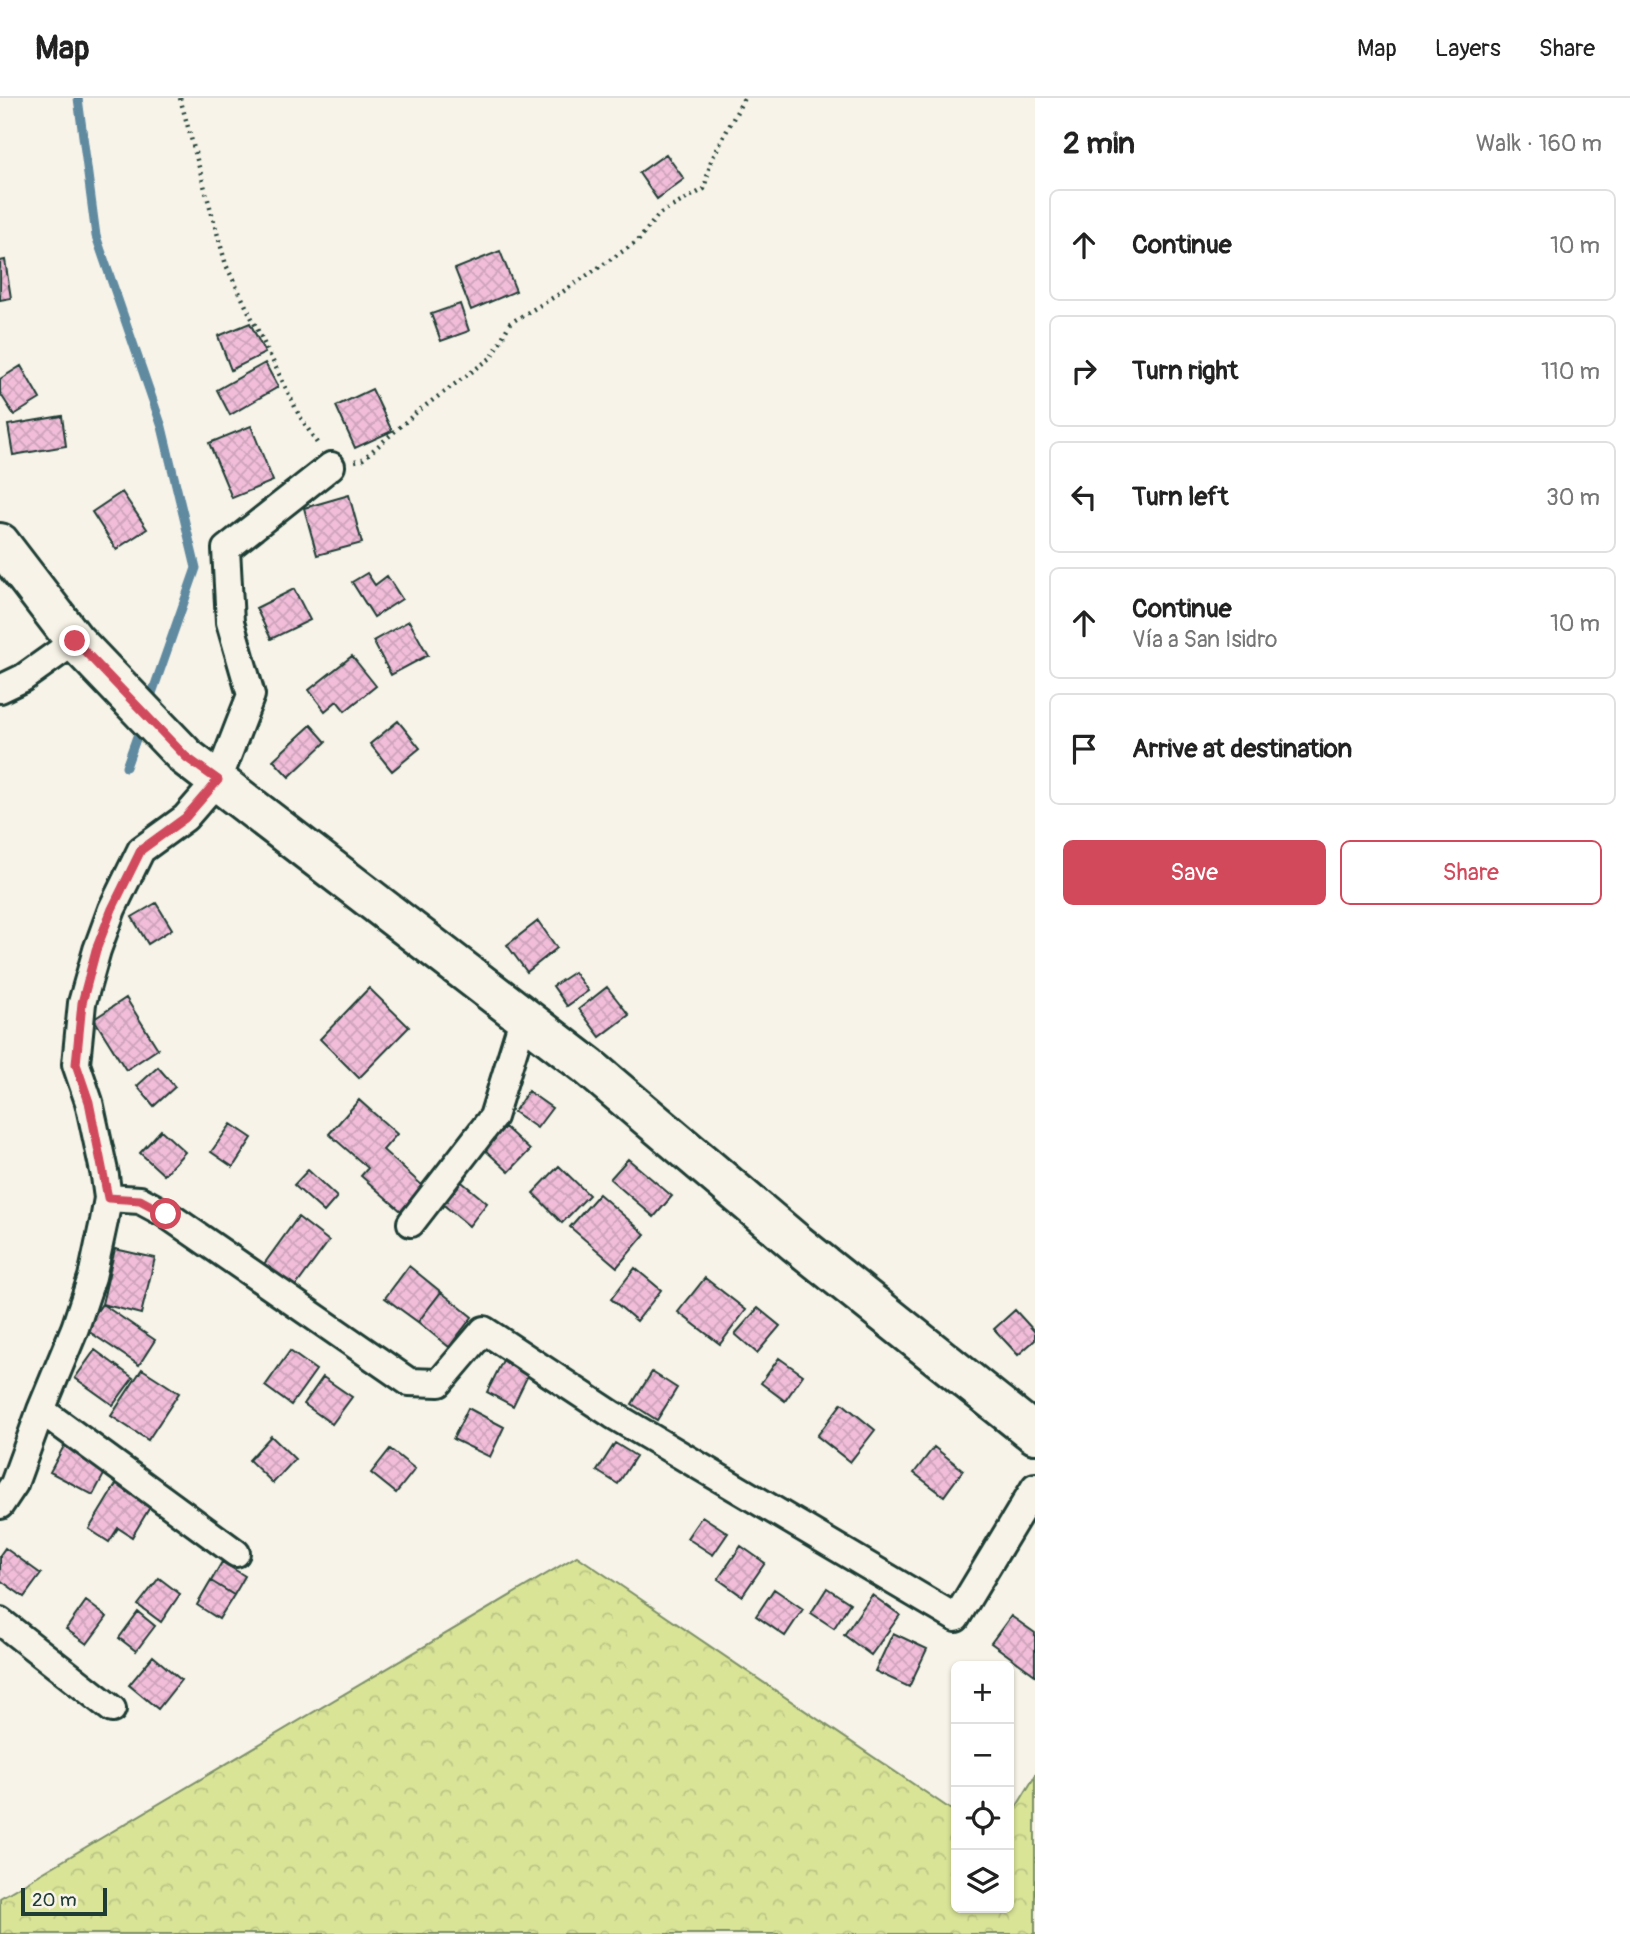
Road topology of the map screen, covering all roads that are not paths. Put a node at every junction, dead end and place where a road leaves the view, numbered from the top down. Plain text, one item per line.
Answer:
1 (331, 466) road end
2 (0, 543) edge
3 (75, 641) junction
4 (0, 689) edge
5 (218, 780) junction
6 (524, 1016) junction
7 (108, 1198) junction
8 (411, 1223) dead end
9 (41, 1410) junction
10 (1035, 1434) edge
11 (1035, 1486) edge
12 (0, 1505) edge
13 (236, 1553) dead end
14 (0, 1621) edge
15 (112, 1709) dead end

1 - 5 street
2 - 3 street
3 - 4 street
3 - 5 street
5 - 6 street
5 - 7 street
6 - 8 street
6 - 10 street
7 - 9 street
7 - 11 street
9 - 12 street
9 - 13 street
14 - 15 street

